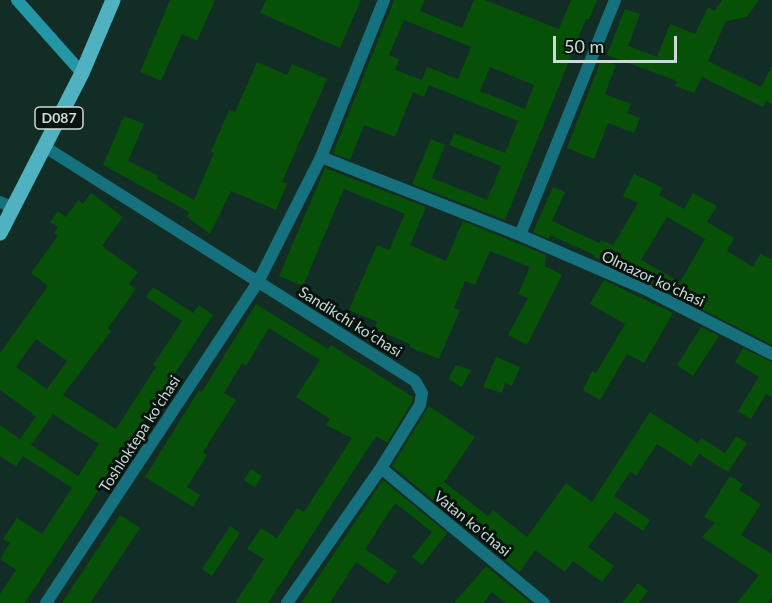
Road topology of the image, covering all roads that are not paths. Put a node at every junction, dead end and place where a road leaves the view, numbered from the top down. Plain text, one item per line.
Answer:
1 (17, 0) edge
2 (113, 0) edge
3 (384, 0) edge
4 (615, 0) edge
5 (82, 73) junction
6 (45, 147) junction
7 (321, 157) junction
8 (7, 205) edge
9 (0, 233) edge
10 (520, 235) junction
11 (258, 282) junction
12 (772, 354) edge
13 (381, 468) junction
14 (46, 603) edge
15 (287, 603) edge
16 (544, 603) edge

1 - 5 main road
2 - 5 main road, D087
3 - 7 street
4 - 10 street
5 - 6 main road, D087
6 - 8 main road, D087
6 - 11 street, Sandikchi koʻchasi
7 - 10 street, Olmazor koʻchasi
7 - 11 street
8 - 9 main road, D087
10 - 12 street, Olmazor koʻchasi
11 - 13 street, Sandikchi koʻchasi
11 - 14 street, Toshloktepa koʻchasi
13 - 15 street, Sandikchi koʻchasi
13 - 16 street, Vatan koʻchasi

